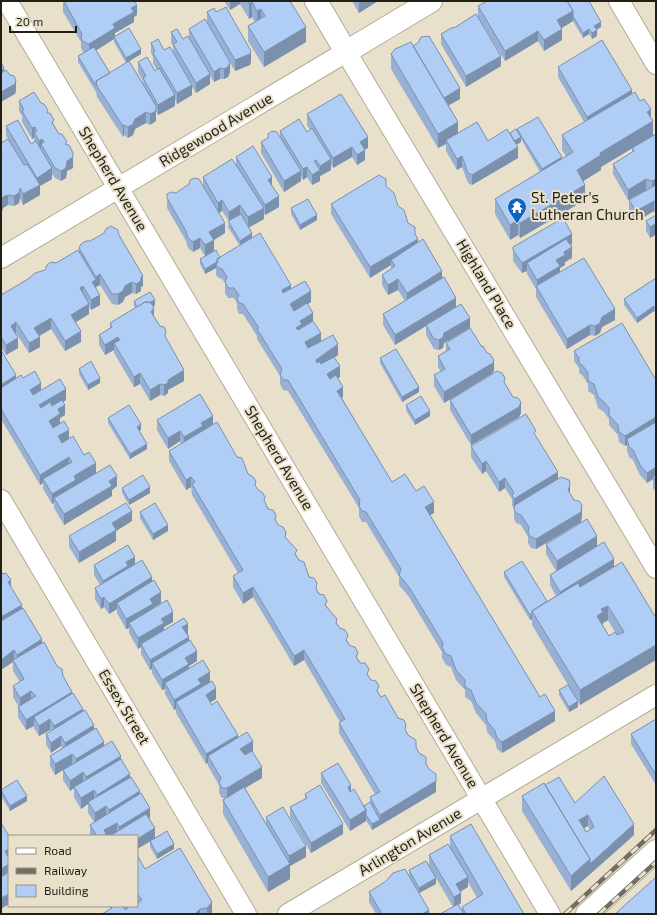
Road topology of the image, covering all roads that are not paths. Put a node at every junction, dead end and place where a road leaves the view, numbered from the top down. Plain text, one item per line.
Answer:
1 (7, 1) edge
2 (316, 1) edge
3 (431, 1) edge
4 (618, 1) edge
5 (346, 52) junction
6 (656, 64) edge
7 (118, 188) junction
8 (1, 258) edge
9 (1, 500) edge
10 (656, 568) edge
11 (656, 695) edge
12 (482, 799) junction
13 (656, 850) edge
14 (246, 914) edge
15 (288, 914) edge
16 (550, 914) edge
17 (587, 914) edge

1 - 7 street, Shepherd Avenue
2 - 5 main road, Highland Place
3 - 5 main road, Ridgewood Avenue
4 - 6 street
5 - 7 street, Ridgewood Avenue
5 - 10 street, Highland Place
7 - 8 street, Ridgewood Avenue
7 - 12 street, Shepherd Avenue
9 - 14 street, Essex Street
11 - 12 street, Arlington Avenue
12 - 15 street, Arlington Avenue
12 - 16 street, Shepherd Avenue
13 - 17 main road

